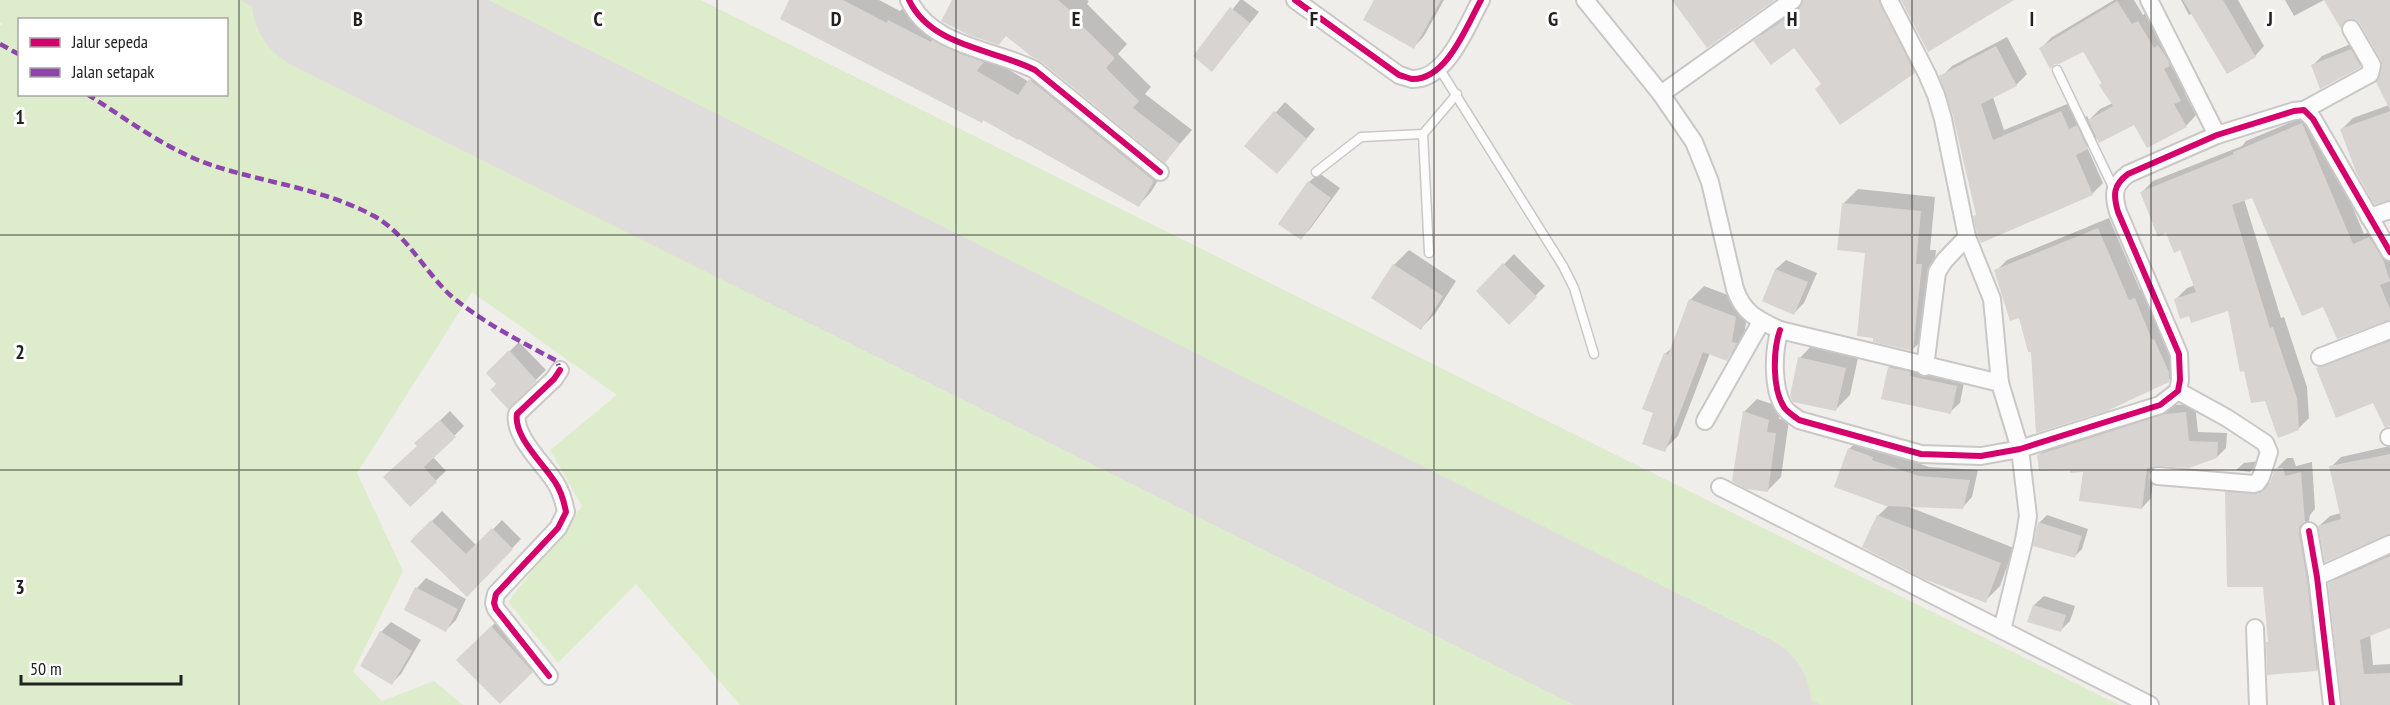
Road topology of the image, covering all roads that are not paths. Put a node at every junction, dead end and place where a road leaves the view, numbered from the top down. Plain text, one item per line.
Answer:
1 (909, 0) edge
2 (1295, 0) edge
3 (1481, 0) edge
4 (1586, 0) edge
5 (1793, 0) edge
6 (1889, 0) edge
7 (2149, 0) edge
8 (2351, 29) dead end
9 (1439, 68) junction
10 (2057, 70) dead end
11 (1457, 94) junction
12 (1661, 94) junction
13 (2304, 110) junction
14 (1423, 134) junction
15 (2217, 135) junction
16 (1160, 171) dead end
17 (1317, 172) dead end
18 (2115, 189) junction
19 (2390, 210) edge
20 (2369, 217) junction
21 (1966, 237) junction
22 (2390, 252) edge
23 (1429, 253) dead end
24 (1761, 321) junction
25 (1780, 330) junction
26 (2390, 330) edge
27 (1594, 354) dead end
28 (2320, 357) dead end
29 (1925, 367) junction
30 (560, 370) dead end
31 (2000, 383) junction
32 (2178, 391) junction
33 (1705, 421) dead end
34 (2020, 449) junction
35 (2158, 476) dead end
36 (1720, 487) dead end
37 (2309, 531) dead end
38 (2390, 544) edge
39 (2317, 577) junction
40 (2255, 628) dead end
41 (2002, 630) junction
42 (549, 676) dead end
43 (2150, 705) edge
44 (2258, 705) edge
45 (2332, 705) edge

1 - 16 street
2 - 9 street
3 - 9 street
4 - 12 street
5 - 12 street
6 - 21 street
7 - 15 street
8 - 13 street
9 - 11 lane
10 - 18 lane
11 - 14 lane
11 - 27 lane
12 - 24 street
13 - 15 street
13 - 20 street
14 - 17 lane
14 - 23 lane
15 - 18 street
18 - 32 street
19 - 20 street
20 - 22 street
21 - 29 street
21 - 31 street
24 - 25 street
24 - 33 street
25 - 29 street
25 - 34 street
26 - 28 street
29 - 31 street
30 - 42 street
31 - 34 street
32 - 34 street
32 - 35 street
34 - 41 street
36 - 41 street
37 - 39 street
38 - 39 street
39 - 45 street
40 - 44 street
41 - 43 street

